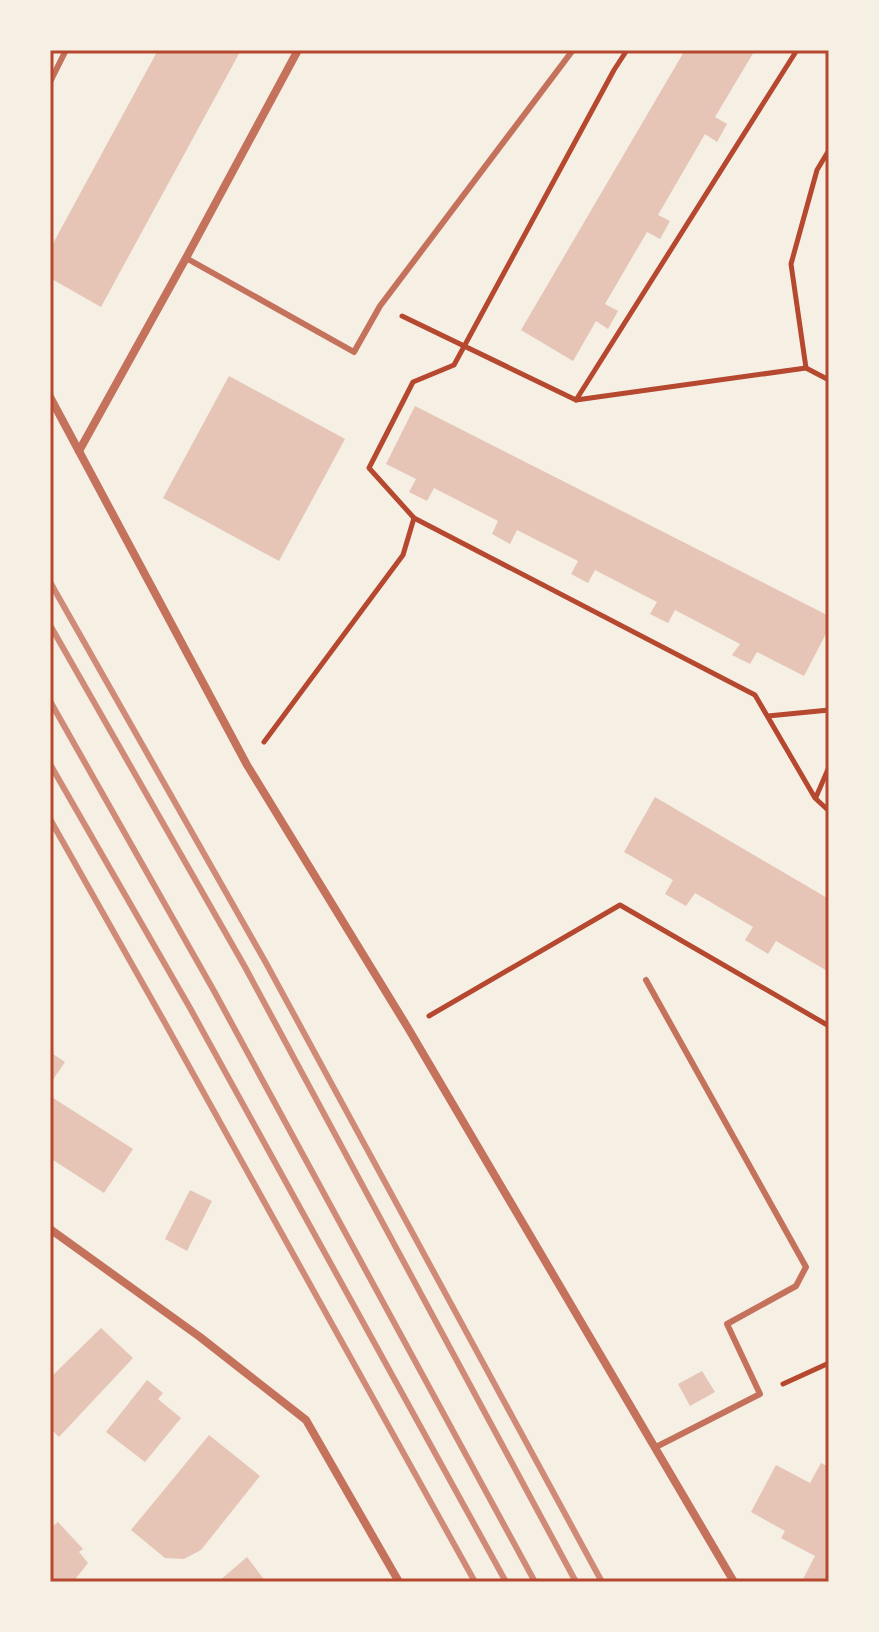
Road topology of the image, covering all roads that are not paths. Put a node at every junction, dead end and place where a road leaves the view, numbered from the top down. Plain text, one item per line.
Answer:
1 (66, 50) edge
2 (298, 50) edge
3 (573, 50) edge
4 (50, 82) edge
5 (186, 258) junction
6 (50, 397) edge
7 (79, 451) junction
8 (646, 980) dead end
9 (50, 1229) edge
10 (656, 1447) junction
11 (399, 1582) edge
12 (734, 1582) edge

1 - 4 lane
2 - 5 street
3 - 5 lane
5 - 7 street
6 - 7 street
7 - 10 street
8 - 10 lane
9 - 11 street
10 - 12 street

